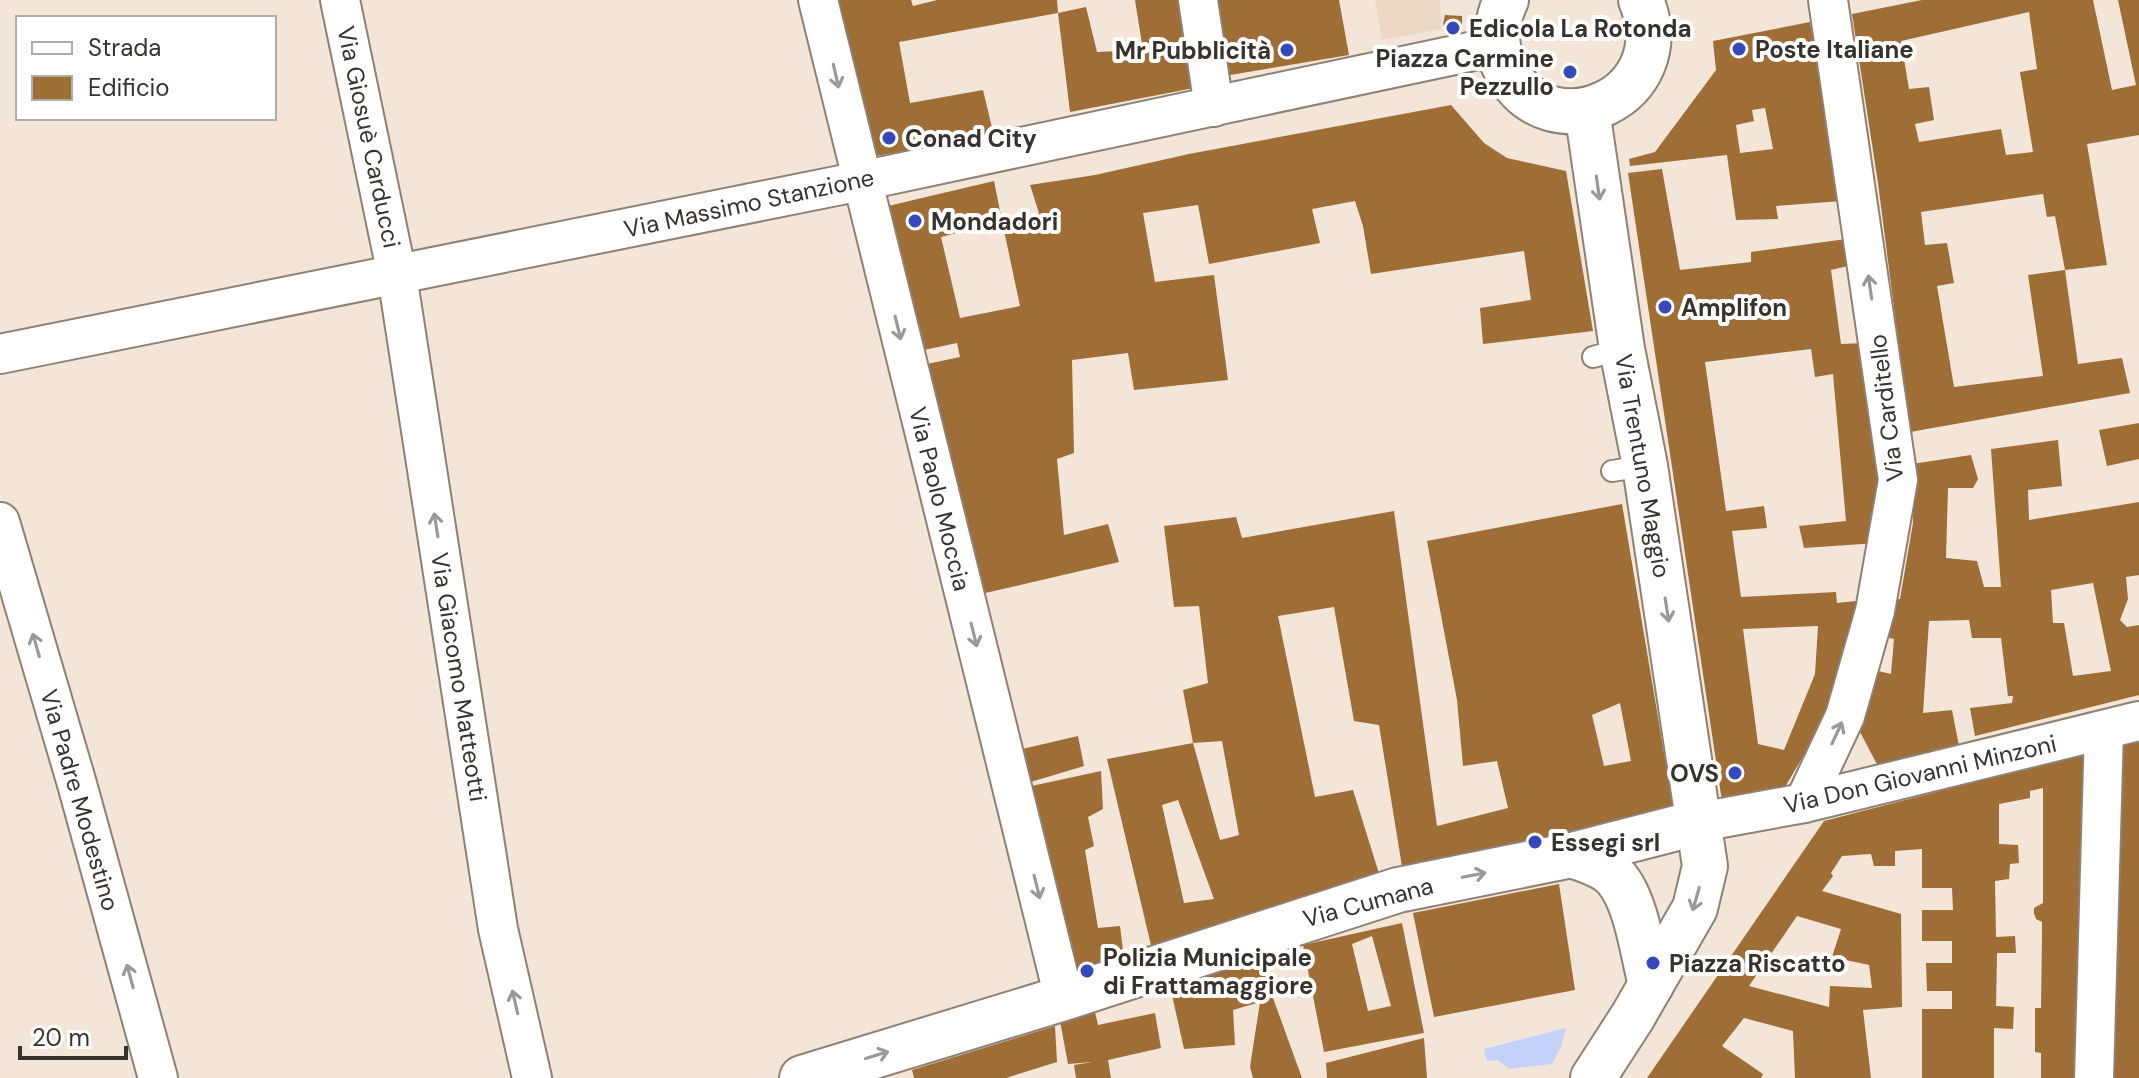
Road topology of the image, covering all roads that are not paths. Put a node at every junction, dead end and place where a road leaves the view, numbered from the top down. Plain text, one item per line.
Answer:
1 (340, 0) edge
2 (818, 0) edge
3 (1198, 0) edge
4 (1506, 0) edge
5 (1641, 0) edge
6 (1828, 0) edge
7 (1497, 46) junction
8 (1214, 107) junction
9 (1587, 110) junction
10 (861, 181) junction
11 (397, 275) junction
12 (0, 354) edge
13 (0, 522) edge
14 (2122, 726) edge
15 (1804, 803) junction
16 (1700, 822) junction
17 (1572, 855) junction
18 (1651, 985) junction
19 (1064, 998) junction
20 (158, 1078) edge
21 (532, 1078) edge
22 (802, 1078) edge
23 (1593, 1078) edge
24 (2094, 1078) edge

1 - 11 street, Via Giosuè Carducci
2 -> 10 street, Via Paolo Moccia
3 - 8 street
4 - 7 street
5 - 9 street
15 -> 6 street, Via Carditello
7 - 8 street, Via Massimo Stanzione
7 - 9 street
8 - 10 street, Via Massimo Stanzione
9 -> 16 street, Via Trentuno Maggio
10 - 11 street, Via Massimo Stanzione
10 -> 19 street, Via Paolo Moccia
11 - 12 street, Via Massimo Stanzione
21 -> 11 street, Via Giacomo Matteotti
20 -> 13 street, Via Padre Modestino
14 - 15 street, Via Don Giovanni Minzoni
14 - 24 street
15 - 16 street, Via Don Giovanni Minzoni
16 - 17 street
16 -> 18 street
17 - 18 street
19 -> 17 street, Via Cumana
18 - 23 street
22 -> 19 street, Via Cumana

